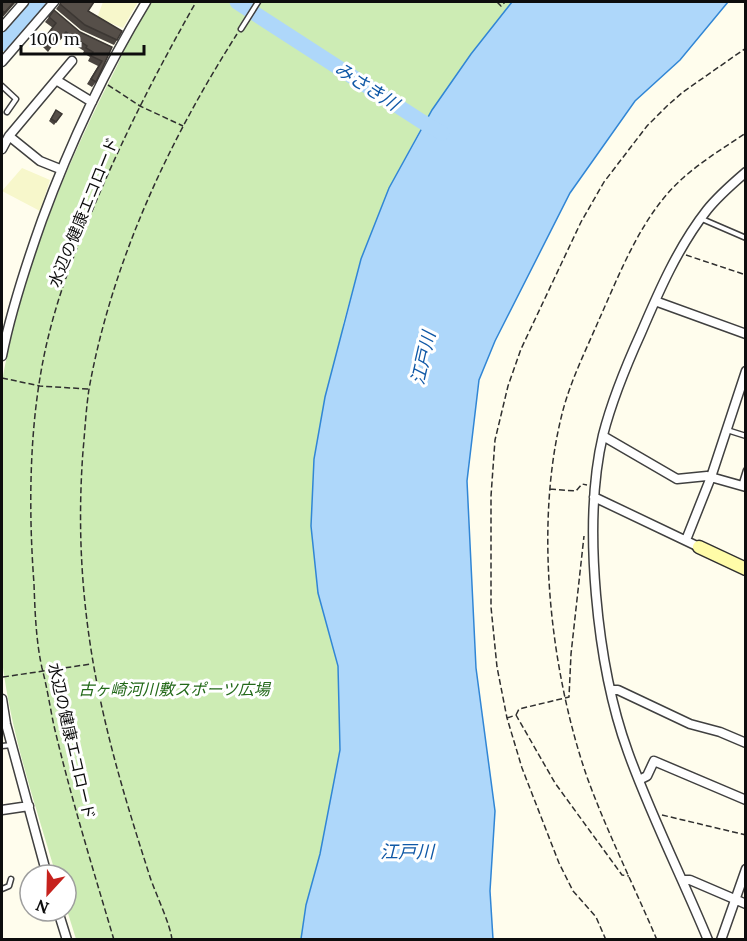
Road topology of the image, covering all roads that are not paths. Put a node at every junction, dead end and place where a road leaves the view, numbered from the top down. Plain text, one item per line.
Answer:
1 (24, 2) edge
2 (146, 2) edge
3 (258, 2) edge
4 (51, 5) edge
5 (56, 15) edge
6 (2, 27) edge
7 (241, 29) road end
8 (72, 61) dead end
9 (2, 62) edge
10 (56, 80) junction
11 (2, 86) edge
12 (92, 102) junction
13 (7, 112) dead end
14 (9, 136) junction
15 (2, 149) edge
16 (60, 169) junction
17 (746, 172) edge
18 (701, 219) junction
19 (746, 238) edge
20 (655, 301) junction
21 (746, 334) edge
22 (2, 356) edge
23 (746, 370) edge
24 (727, 429) junction
25 (603, 436) junction
26 (746, 436) edge
27 (746, 470) edge
28 (711, 477) junction
29 (743, 487) edge
30 (594, 497) junction
31 (686, 540) junction
32 (699, 547) joint
33 (746, 569) edge
34 (611, 690) junction
35 (2, 699) edge
36 (746, 743) edge
37 (12, 745) junction
38 (2, 746) edge
39 (639, 780) junction
40 (746, 800) edge
41 (29, 806) junction
42 (2, 810) edge
43 (44, 863) edge
44 (746, 869) edge
45 (11, 879) dead end
46 (683, 880) junction
47 (2, 889) edge
48 (736, 900) junction
49 (746, 904) edge
50 (62, 923) edge
51 (67, 939) edge
52 (708, 939) edge
53 (721, 939) edge

1 - 6 street
2 - 12 street
3 - 7 lane
4 - 5 lane
4 - 9 street
8 - 10 street
10 - 12 street
10 - 14 street
11 - 13 lane
12 - 16 street
14 - 15 street
14 - 16 street
16 - 22 street
17 - 18 street
18 - 19 lane
18 - 20 street
20 - 21 street
20 - 25 street
23 - 24 street
24 - 26 lane
24 - 28 street
25 - 28 street
25 - 30 street
27 - 29 lane
28 - 29 street
28 - 31 street
30 - 31 street
30 - 34 street
31 - 32 street
32 - 33 street
34 - 36 street
34 - 39 street
35 - 37 street
37 - 38 lane
37 - 41 street
39 - 40 street
39 - 46 street
41 - 42 street
41 - 43 street
44 - 48 street
45 - 47 lane
46 - 48 street
46 - 52 street
48 - 49 street
48 - 53 street
50 - 51 street

